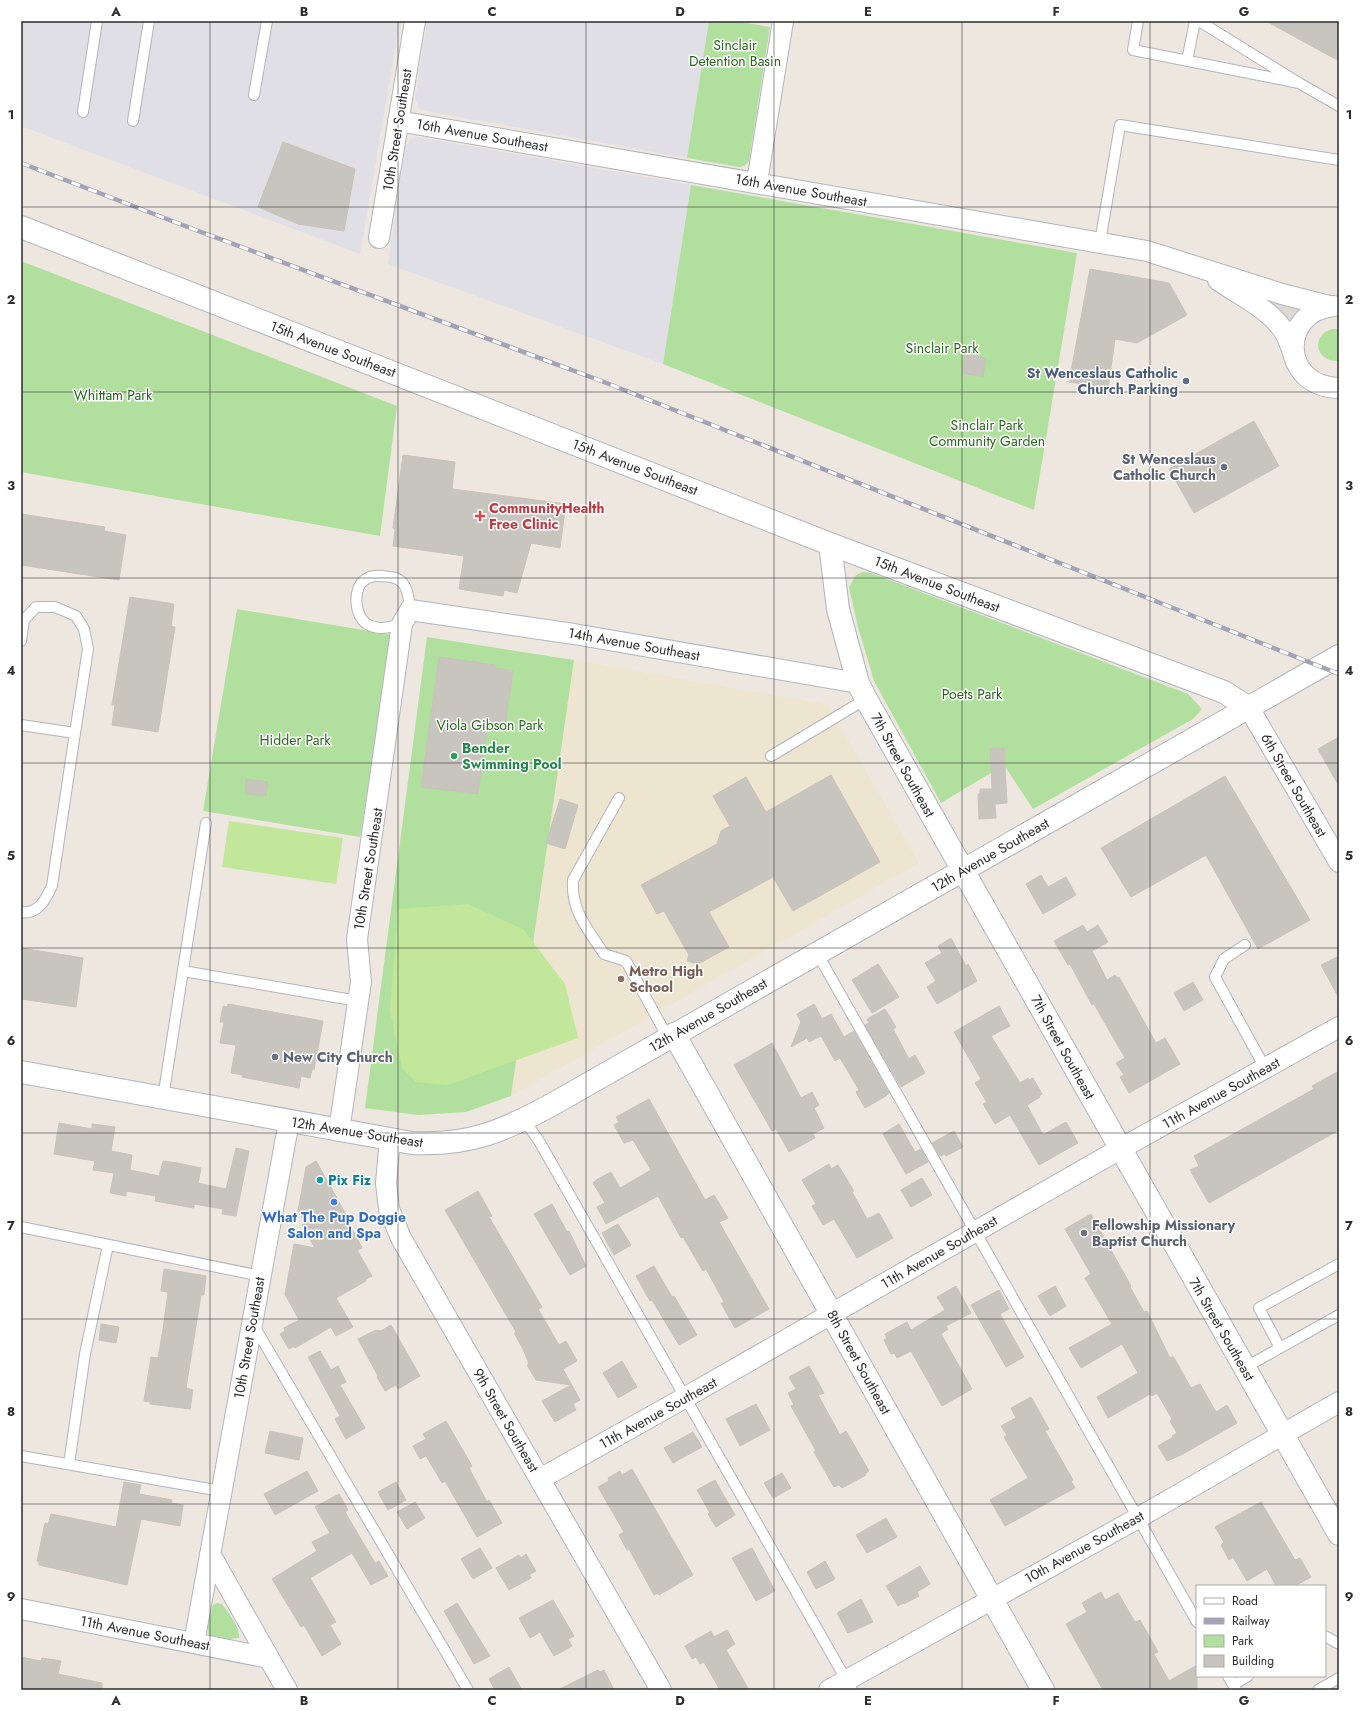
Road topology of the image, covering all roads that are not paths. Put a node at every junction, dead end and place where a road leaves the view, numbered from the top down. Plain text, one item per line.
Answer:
1 (97, 21) edge
2 (149, 21) edge
3 (267, 21) edge
4 (415, 21) edge
5 (783, 21) edge
6 (1138, 21) edge
7 (1195, 21) edge
8 (1199, 21) edge
9 (1187, 60) junction
10 (1299, 83) junction
11 (254, 95) dead end
12 (1339, 106) edge
13 (83, 112) dead end
14 (132, 121) dead end
15 (398, 121) junction
16 (1339, 160) edge
17 (757, 182) junction
18 (21, 227) edge
19 (378, 238) dead end
20 (1100, 242) junction
21 (1202, 268) junction
22 (1336, 306) edge
23 (1296, 362) junction
24 (1335, 390) edge
25 (830, 544) junction
26 (406, 617) junction
27 (21, 641) edge
28 (1339, 656) edge
29 (862, 691) junction
30 (1249, 708) junction
31 (21, 725) edge
32 (75, 733) junction
33 (771, 756) dead end
34 (619, 798) dead end
35 (206, 823) dead end
36 (1339, 862) edge
37 (963, 871) junction
38 (21, 912) edge
39 (1245, 946) dead end
40 (817, 953) junction
41 (183, 971) junction
42 (358, 1001) junction
43 (1339, 1026) edge
44 (671, 1036) junction
45 (1265, 1068) junction
46 (21, 1072) edge
47 (163, 1098) junction
48 (524, 1120) junction
49 (289, 1121) junction
50 (339, 1131) junction
51 (390, 1139) junction
52 (1120, 1149) junction
53 (21, 1227) edge
54 (975, 1232) junction
55 (108, 1245) junction
56 (1339, 1264) edge
57 (260, 1276) junction
58 (832, 1314) junction
59 (1339, 1315) edge
60 (252, 1322) junction
61 (1280, 1348) junction
62 (1244, 1368) junction
63 (686, 1397) junction
64 (1339, 1402) edge
65 (1282, 1434) junction
66 (21, 1456) edge
67 (69, 1464) junction
68 (540, 1479) junction
69 (221, 1491) junction
70 (1138, 1518) junction
71 (1339, 1534) edge
72 (210, 1554) junction
73 (992, 1599) junction
74 (21, 1609) edge
75 (1196, 1620) edge
76 (1326, 1637) edge
77 (194, 1643) junction
78 (1339, 1644) edge
79 (269, 1658) junction
80 (1246, 1677) edge
81 (1339, 1678) edge
82 (1232, 1684) edge
83 (849, 1685) edge
84 (287, 1690) edge
85 (468, 1690) edge
86 (661, 1690) edge
87 (829, 1690) edge
88 (1043, 1690) edge
89 (1318, 1690) edge

1 - 13 lane
2 - 14 lane
3 - 11 lane
4 - 15 street, 10th Street Southeast
5 - 17 street
6 - 9 lane
7 - 9 lane
8 - 10 lane
9 - 10 lane
10 - 12 lane
15 - 17 street, 16th Avenue Southeast
15 - 19 street, 10th Street Southeast
16 - 20 lane
17 - 20 street, 16th Avenue Southeast
18 - 25 main road, 15th Avenue Southeast
20 - 21 street, 16th Avenue Southeast
21 - 22 street, 16th Avenue Southeast
21 - 23 street, 16th Avenue Southeast
22 - 23 street
23 - 24 street, 16th Avenue Southeast
25 - 29 main road, 7th Street Southeast
25 - 30 main road, 15th Avenue Southeast
26 - 26 lane
26 - 29 street, 14th Avenue Southeast
26 - 42 street, 10th Street Southeast
27 - 32 lane
28 - 30 main road, 12th Avenue Southeast
29 - 33 lane
29 - 37 main road, 7th Street Southeast
30 - 36 street, 6th Street Southeast
30 - 37 main road, 12th Avenue Southeast
31 - 32 lane
32 - 38 lane
34 - 44 lane
35 - 41 lane
37 - 40 main road, 12th Avenue Southeast
37 - 52 main road, 7th Street Southeast
39 - 45 lane
40 - 44 main road, 12th Avenue Southeast
40 - 54 lane
41 - 42 lane
41 - 47 lane
42 - 50 street, 10th Street Southeast
43 - 45 street, 11th Avenue Southeast
44 - 48 main road, 12th Avenue Southeast
44 - 58 main road, 8th Street Southeast
45 - 52 street, 11th Avenue Southeast
46 - 47 main road, 12th Avenue Southeast
47 - 49 main road, 12th Avenue Southeast
48 - 51 main road, 12th Avenue Southeast
48 - 63 lane
49 - 50 main road, 12th Avenue Southeast
49 - 57 street, 10th Street Southeast
50 - 51 main road, 12th Avenue Southeast
51 - 68 street, 9th Street Southeast
52 - 54 street, 11th Avenue Southeast
52 - 62 main road, 7th Street Southeast
53 - 55 lane
54 - 58 street, 11th Avenue Southeast
54 - 70 lane
55 - 57 lane
55 - 67 lane
56 - 61 lane
57 - 60 street, 10th Street Southeast
58 - 63 street, 11th Avenue Southeast
58 - 73 main road, 8th Street Southeast
59 - 61 lane
60 - 69 street, 10th Street Southeast
60 - 85 lane
61 - 62 lane
62 - 65 main road, 7th Street Southeast
63 - 68 street, 11th Avenue Southeast
63 - 83 lane
64 - 65 street, 10th Avenue Southeast
65 - 70 street, 10th Avenue Southeast
65 - 71 main road, 7th Street Southeast
66 - 67 lane
67 - 69 lane
68 - 86 street, 9th Street Southeast
69 - 72 street, 10th Street Southeast
70 - 73 street, 10th Avenue Southeast
70 - 75 lane
72 - 77 street, 10th Street Southeast
72 - 79 street
73 - 83 street, 10th Avenue Southeast
73 - 88 main road, 8th Street Southeast
74 - 77 street, 11th Avenue Southeast
76 - 78 lane
77 - 79 street, 11th Avenue Southeast
79 - 84 street
80 - 82 lane
81 - 89 lane
83 - 87 street, 10th Avenue Southeast

